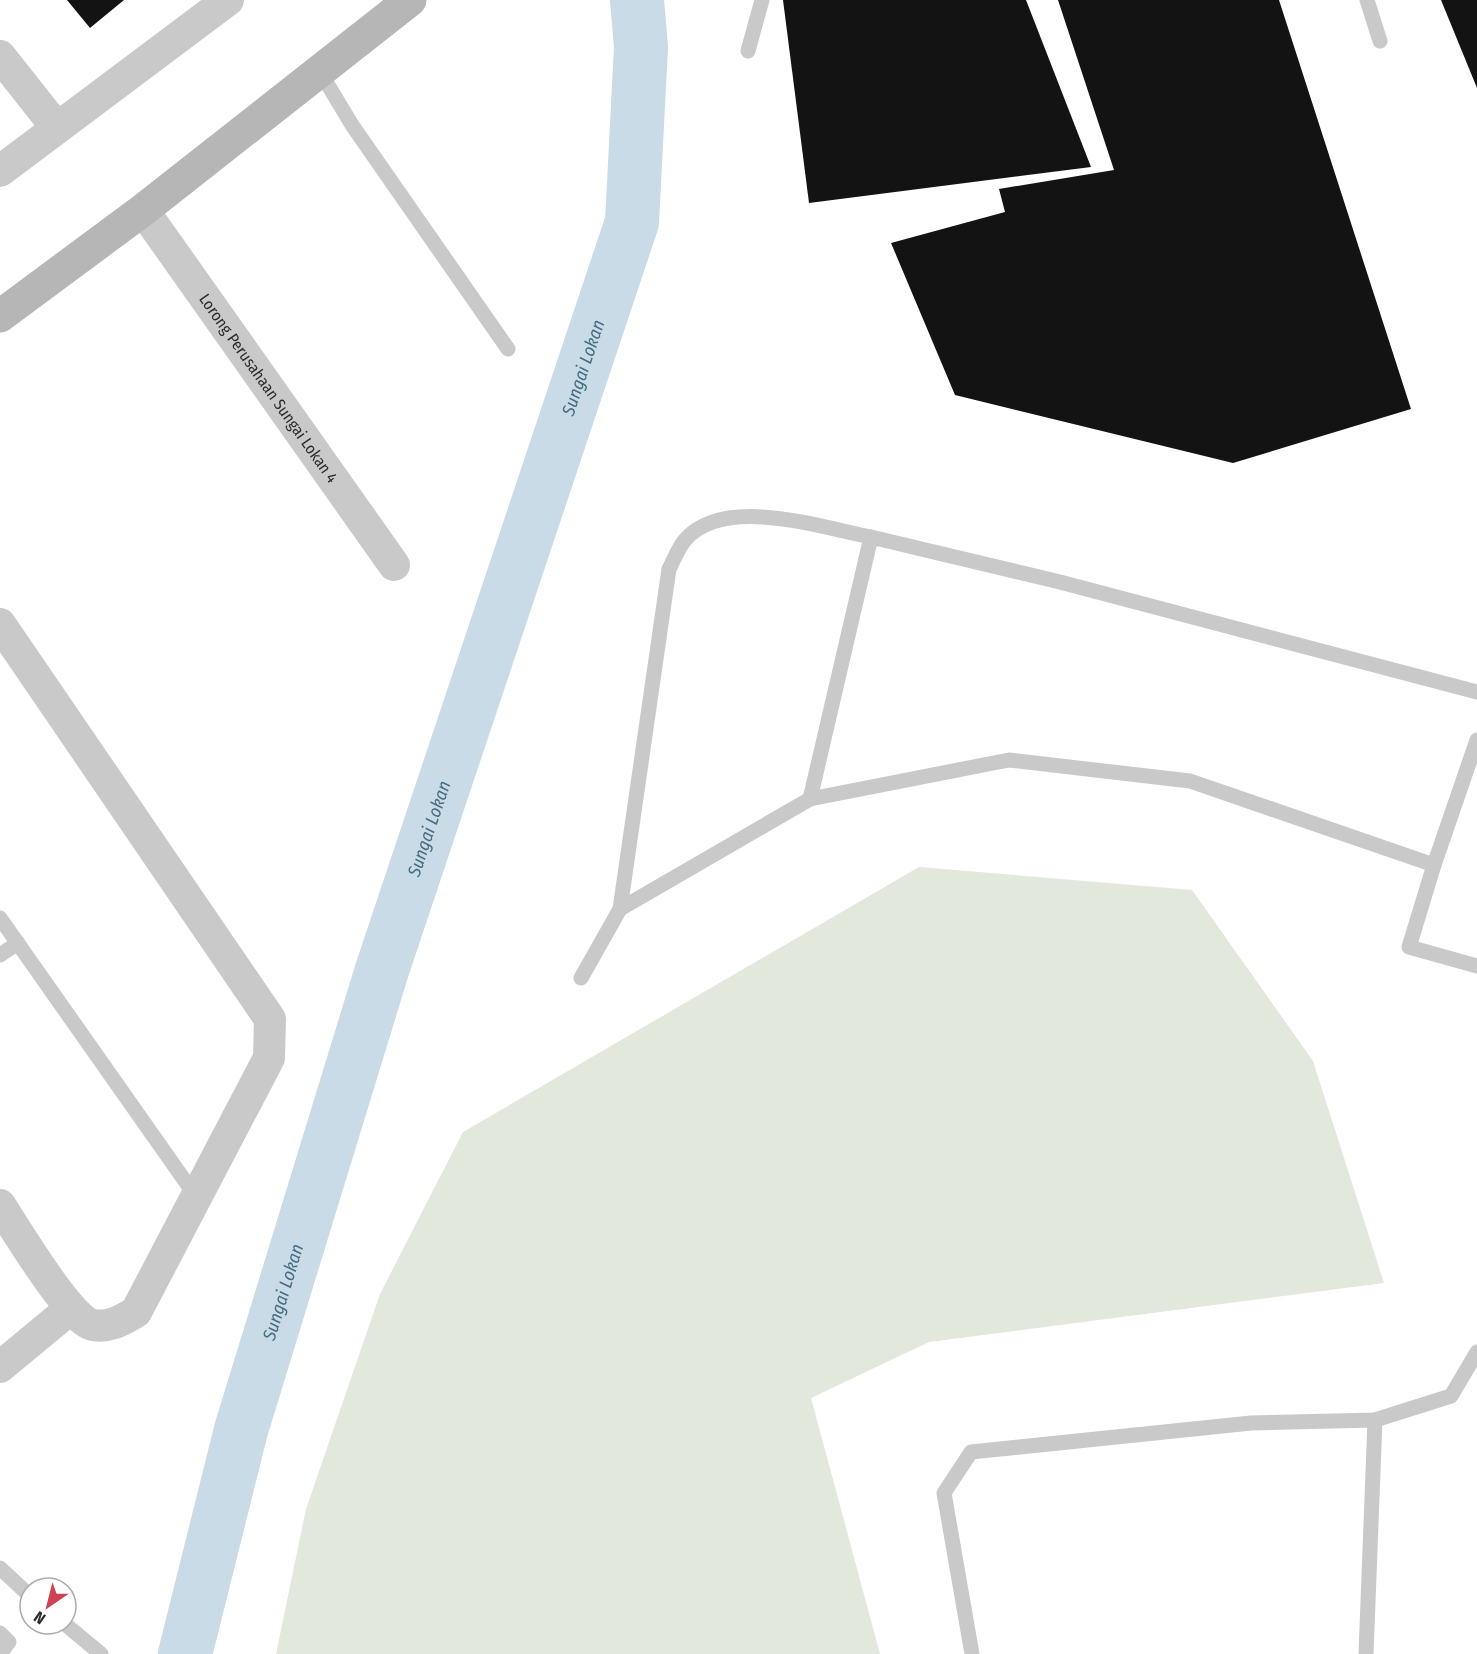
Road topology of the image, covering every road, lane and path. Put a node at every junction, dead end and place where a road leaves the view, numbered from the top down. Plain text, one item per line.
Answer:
1 (228, 0) edge
2 (410, 0) edge
3 (762, 0) edge
4 (1367, 0) edge
5 (1380, 41) dead end
6 (748, 51) dead end
7 (0, 56) edge
8 (319, 70) junction
9 (57, 128) junction
10 (0, 171) edge
11 (142, 210) junction
12 (0, 316) edge
13 (508, 349) dead end
14 (870, 537) junction
15 (394, 565) dead end
16 (0, 624) edge
17 (1477, 692) edge
18 (1477, 740) edge
19 (810, 799) junction
20 (1434, 865) junction
21 (620, 909) junction
22 (0, 918) edge
23 (18, 943) junction
24 (0, 955) edge
25 (1477, 966) edge
26 (581, 978) dead end
27 (197, 1198) junction
28 (0, 1205) edge
29 (70, 1309) junction
30 (1477, 1352) edge
31 (0, 1367) edge
32 (1375, 1420) junction
33 (0, 1568) edge
34 (18, 1585) edge
35 (0, 1633) edge
36 (78, 1635) edge
37 (0, 1654) edge
38 (101, 1654) edge
39 (972, 1654) edge
40 (1366, 1654) edge

1 - 9 street
2 - 8 main road
3 - 6 lane
4 - 5 lane
7 - 9 street
8 - 11 main road
8 - 13 lane
9 - 10 street
11 - 12 main road
11 - 15 street, Lorong Perusahaan Sungai Lokan 4
14 - 17 lane
14 - 19 lane
14 - 21 lane
16 - 27 street
18 - 20 lane
19 - 20 lane
19 - 21 lane
20 - 25 lane
21 - 26 lane
22 - 23 lane
23 - 24 lane
23 - 27 lane
27 - 29 street
28 - 29 street
29 - 31 street
30 - 32 lane
32 - 39 lane
32 - 40 lane
33 - 34 lane
35 - 37 lane
36 - 38 lane

